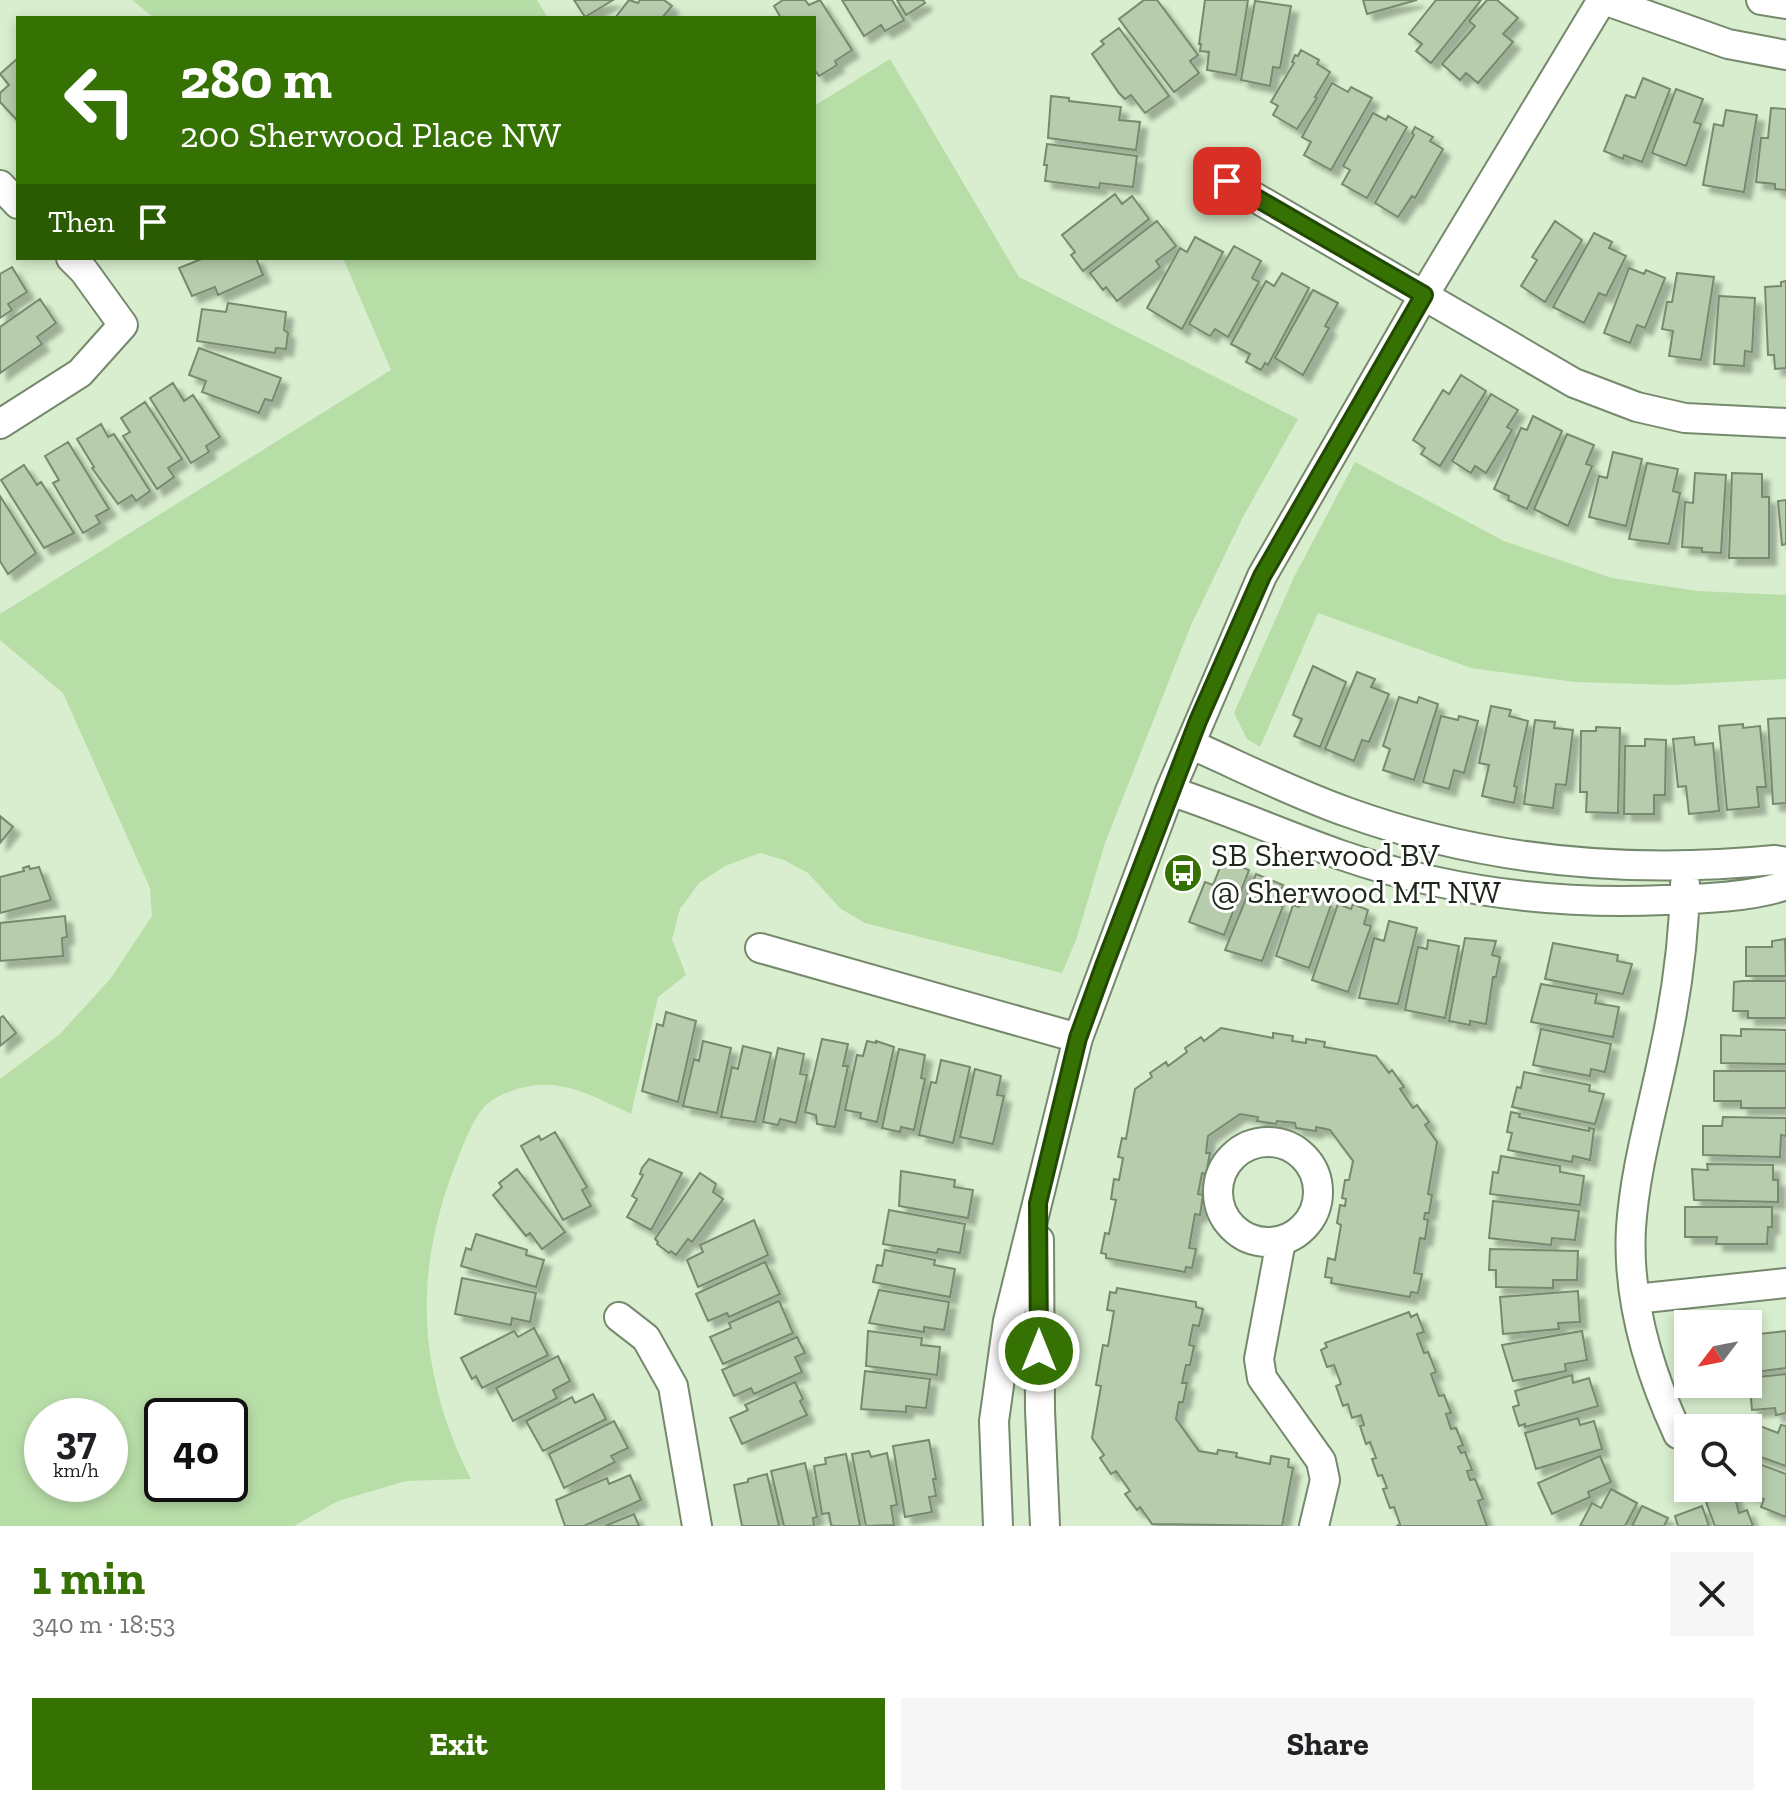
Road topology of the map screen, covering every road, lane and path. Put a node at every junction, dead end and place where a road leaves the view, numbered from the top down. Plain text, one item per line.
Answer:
1 (1603, 0) edge
2 (1761, 0) edge
3 (1786, 4) edge
4 (1786, 55) edge
5 (1227, 181) dead end
6 (0, 185) edge
7 (16, 202) edge
8 (73, 260) edge
9 (1424, 295) junction
10 (1786, 423) edge
11 (0, 424) edge
12 (1190, 744) junction
13 (1170, 791) junction
14 (1786, 862) edge
15 (1685, 867) junction
16 (1786, 885) edge
17 (1684, 900) junction
18 (760, 948) dead end
19 (1078, 1038) junction
20 (1038, 1203) junction
21 (1281, 1241) dead end
22 (1786, 1283) edge
23 (1635, 1299) junction
24 (619, 1317) dead end
25 (1674, 1425) edge
26 (697, 1526) edge
27 (998, 1526) edge
28 (1045, 1526) edge
29 (1314, 1526) edge

1 - 4 street
1 - 9 street
2 - 3 street
5 - 9 street
6 - 7 street
8 - 11 street
9 - 10 street
9 - 12 street
12 - 13 street
12 - 15 street
13 - 17 street
13 - 19 street
14 - 15 street
15 - 17 street
16 - 17 street
17 - 23 street
18 - 19 street
19 - 20 street
20 - 27 street
20 - 28 street
21 - 29 street
22 - 23 street
23 - 25 street
24 - 26 street

